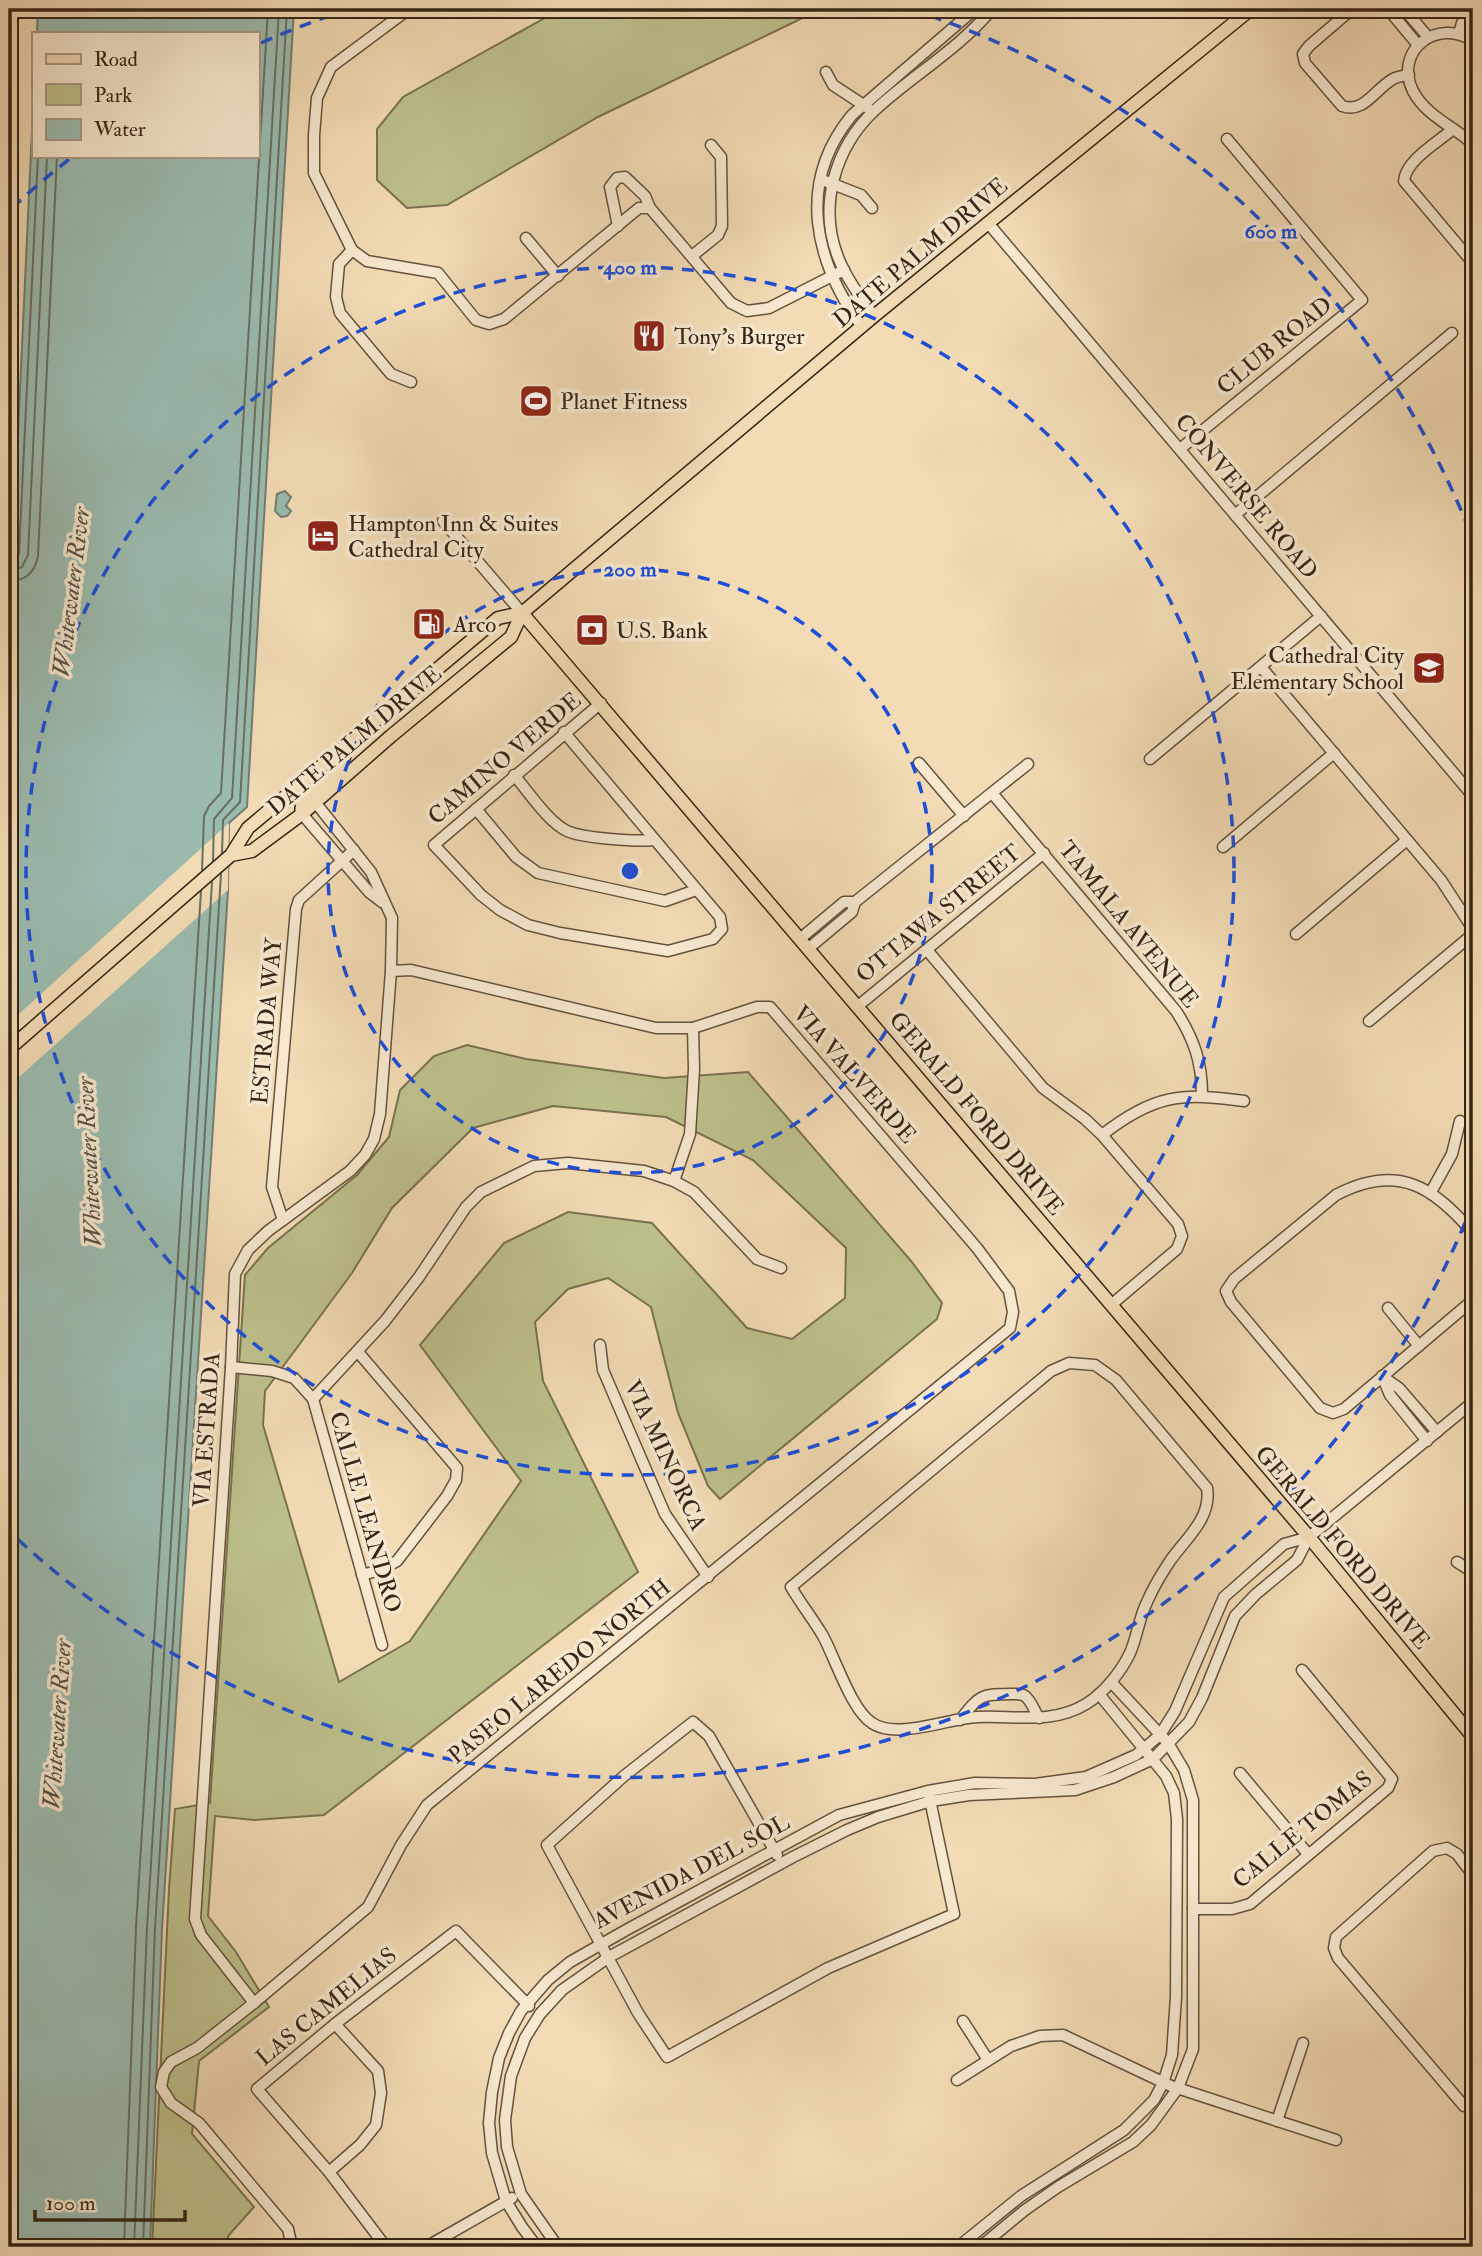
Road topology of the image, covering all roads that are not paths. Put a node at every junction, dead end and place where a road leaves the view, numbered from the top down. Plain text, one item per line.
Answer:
1 (409, 9) edge
2 (975, 9) edge
3 (992, 9) edge
4 (1251, 9) edge
5 (1352, 9) edge
6 (1388, 9) edge
7 (1404, 9) edge
8 (1473, 10) edge
9 (1459, 34) junction
10 (1427, 37) junction
11 (942, 39) junction
12 (1473, 41) edge
13 (1418, 45) junction
14 (950, 49) junction
15 (826, 72) dead end
16 (1409, 75) junction
17 (863, 104) junction
18 (874, 111) junction
19 (1453, 129) junction
20 (1227, 139) dead end
21 (1473, 144) edge
22 (711, 145) dead end
23 (819, 180) junction
24 (832, 183) junction
25 (650, 208) junction
26 (872, 208) dead end
27 (988, 223) junction
28 (618, 226) junction
29 (526, 238) dead end
30 (352, 250) junction
31 (692, 256) junction
32 (1473, 264) edge
33 (844, 270) junction
34 (558, 276) junction
35 (831, 276) junction
36 (874, 316) junction
37 (862, 327) junction
38 (1452, 333) dead end
39 (411, 383) dead end
40 (1180, 449) junction
41 (1235, 515) junction
42 (443, 522) dead end
43 (522, 612) junction
44 (1321, 616) junction
45 (1261, 667) junction
46 (601, 703) junction
47 (564, 732) junction
48 (347, 746) junction
49 (1334, 753) junction
50 (1150, 759) dead end
51 (919, 763) dead end
52 (1028, 764) dead end
53 (514, 775) junction
54 (992, 793) junction
55 (1473, 796) edge
56 (315, 802) junction
57 (476, 809) junction
58 (302, 814) junction
59 (964, 816) junction
60 (654, 840) junction
61 (1407, 840) junction
62 (1223, 846) dead end
63 (354, 850) junction
64 (1044, 853) junction
65 (231, 855) junction
66 (341, 861) junction
67 (696, 890) junction
68 (855, 902) junction
69 (385, 903) junction
70 (837, 908) junction
71 (845, 918) junction
72 (1473, 932) edge
73 (1296, 934) dead end
74 (805, 943) junction
75 (928, 950) junction
76 (391, 971) junction
77 (858, 1006) junction
78 (1369, 1021) dead end
79 (693, 1028) junction
80 (9, 1049) edge
81 (1202, 1095) junction
82 (1244, 1101) dead end
83 (1460, 1121) dead end
84 (1102, 1135) junction
85 (674, 1181) junction
86 (1431, 1192) junction
87 (283, 1220) junction
88 (1473, 1233) edge
89 (781, 1268) dead end
90 (1473, 1300) edge
91 (1111, 1305) junction
92 (1388, 1308) dead end
93 (1013, 1312) joint
94 (600, 1345) dead end
95 (1419, 1346) junction
96 (358, 1352) junction
97 (231, 1367) junction
98 (1382, 1376) junction
99 (313, 1399) junction
100 (1473, 1402) edge
101 (1437, 1432) junction
102 (1427, 1440) junction
103 (1309, 1537) junction
104 (1457, 1562) dead end
105 (1473, 1572) edge
106 (362, 1575) junction
107 (708, 1577) junction
108 (382, 1645) dead end
109 (1302, 1670) dead end
110 (1111, 1682) junction
111 (1100, 1694) junction
112 (1039, 1718) junction
113 (960, 1720) junction
114 (1473, 1737) edge
115 (1164, 1739) junction
116 (1145, 1749) junction
117 (1153, 1759) junction
118 (1240, 1773) dead end
119 (930, 1796) junction
120 (774, 1850) junction
121 (1308, 1854) junction
122 (782, 1864) junction
123 (1473, 1875) edge
124 (1193, 1909) junction
125 (602, 1944) junction
126 (609, 1957) junction
127 (254, 2003) junction
128 (526, 2004) junction
129 (540, 2014) junction
130 (963, 2021) dead end
131 (335, 2024) junction
132 (1303, 2043) dead end
133 (988, 2060) junction
134 (957, 2080) dead end
135 (1163, 2082) junction
136 (1178, 2088) junction
137 (1473, 2106) edge
138 (1277, 2121) junction
139 (1336, 2140) dead end
140 (329, 2172) junction
141 (521, 2194) junction
142 (506, 2201) junction
143 (292, 2247) edge
144 (386, 2247) edge
145 (426, 2247) edge
146 (537, 2247) edge
147 (558, 2247) edge
148 (958, 2247) edge
149 (980, 2247) edge

1 - 30 street
2 - 11 street
3 - 14 street
4 - 27 main road, DATE PALM DRIVE
5 - 16 street
6 - 13 street
7 - 10 street
8 - 9 street
9 - 10 street
9 - 12 street
10 - 13 street
11 - 14 street
11 - 17 street
13 - 16 street
14 - 18 street
15 - 17 street
16 - 19 street
17 - 18 street
17 - 23 street
18 - 24 street
19 - 21 street
19 - 32 street
20 - 40 street, CLUB ROAD
22 - 31 street
23 - 24 street
23 - 35 street
24 - 26 street
24 - 33 street
25 - 28 street
25 - 28 street
25 - 31 street
27 - 36 main road, DATE PALM DRIVE
27 - 40 street, CONVERSE ROAD
28 - 34 street
29 - 34 street
30 - 34 street
30 - 39 street
31 - 35 street
33 - 35 street
33 - 36 street
35 - 37 street
36 - 37 main road, DATE PALM DRIVE
37 - 43 main road, DATE PALM DRIVE
38 - 41 street
40 - 41 street, CONVERSE ROAD
41 - 44 street, CONVERSE ROAD
42 - 43 street, GERALD FORD DRIVE
43 - 46 main road, GERALD FORD DRIVE
43 - 48 main road, DATE PALM DRIVE
43 - 56 main road, DATE PALM DRIVE
44 - 45 street
44 - 55 street, CONVERSE ROAD
45 - 49 street
45 - 50 street
46 - 47 street, CAMINO VERDE
46 - 74 main road, GERALD FORD DRIVE
47 - 53 street, CAMINO VERDE
47 - 60 street
48 - 58 main road
48 - 65 main road, DATE PALM DRIVE
49 - 61 street
49 - 62 street
51 - 59 street
52 - 54 street
53 - 57 street, CAMINO VERDE
53 - 60 street
54 - 59 street
54 - 64 street, TAMALA AVENUE
56 - 58 main road, DATE PALM DRIVE
56 - 63 street, VIA ESTRADA
57 - 67 street
57 - 67 street, CAMINO VERDE
58 - 65 main road, DATE PALM DRIVE
58 - 66 street
59 - 68 street
60 - 67 street
61 - 72 street
61 - 73 street
63 - 66 street, ESTRADA WAY
63 - 69 street, VIA ESTRADA
64 - 75 street, OTTAWA STREET
64 - 81 street, TAMALA AVENUE
65 - 80 main road, DATE PALM DRIVE
66 - 69 street
66 - 87 street, ESTRADA WAY
68 - 70 street
68 - 71 street
69 - 76 street, VIA ESTRADA
70 - 71 street
70 - 74 street
71 - 74 street
72 - 78 street
74 - 77 main road, GERALD FORD DRIVE
75 - 77 street, OTTAWA STREET
75 - 84 street
76 - 79 street, VIA VALVERDE
76 - 87 street, VIA ESTRADA
77 - 91 main road, GERALD FORD DRIVE
79 - 85 street
79 - 93 street, VIA VALVERDE
81 - 82 street
81 - 84 street
83 - 86 street
84 - 91 street
85 - 89 street
85 - 96 street
86 - 88 street
86 - 98 street
87 - 97 street, VIA ESTRADA
90 - 95 street
91 - 103 main road, GERALD FORD DRIVE
92 - 95 street
93 - 107 street, PASEO LAREDO NORTH
94 - 107 street, VIA MINORCA
95 - 98 street
96 - 99 street
96 - 106 street
97 - 99 street, CALLE LEANDRO
97 - 127 street, VIA ESTRADA
98 - 101 street
98 - 102 street
99 - 106 street, CALLE LEANDRO
100 - 101 street
101 - 102 street
102 - 103 street
103 - 114 main road, GERALD FORD DRIVE
103 - 115 street, AVENIDA DEL SOL
103 - 115 street, AVENIDA DEL SOL
104 - 105 street
106 - 108 street, CALLE LEANDRO
107 - 127 street, PASEO LAREDO NORTH
109 - 121 street, CALLE TOMAS
110 - 111 street
110 - 113 street
110 - 115 street
111 - 112 street
111 - 116 street
112 - 113 street
112 - 113 street
115 - 116 street, AVENIDA DEL SOL
115 - 117 street, AVENIDA DEL SOL
115 - 124 street
116 - 117 street
116 - 119 street, AVENIDA DEL SOL
117 - 119 street, AVENIDA DEL SOL
117 - 135 street
118 - 121 street
119 - 120 street, AVENIDA DEL SOL
119 - 122 street, AVENIDA DEL SOL
119 - 126 street
120 - 122 street
120 - 125 street, AVENIDA DEL SOL
120 - 125 street
121 - 124 street, CALLE TOMAS
122 - 126 street, AVENIDA DEL SOL
123 - 137 street
124 - 136 street
125 - 126 street
125 - 128 street, AVENIDA DEL SOL
126 - 129 street, AVENIDA DEL SOL
127 - 143 street, PASEO LAREDO NORTH
128 - 129 street, LAS CAMELIAS
128 - 131 street, LAS CAMELIAS
128 - 142 street, AVENIDA DEL SOL
129 - 141 street, AVENIDA DEL SOL
130 - 133 street
131 - 140 street
131 - 140 street, LAS CAMELIAS
132 - 138 street
133 - 134 street
133 - 135 street
135 - 136 street
135 - 148 street
136 - 138 street
136 - 149 street
138 - 139 street
140 - 144 street, LAS CAMELIAS
141 - 142 street
141 - 147 street, AVENIDA DEL SOL
142 - 145 street
142 - 146 street, AVENIDA DEL SOL

